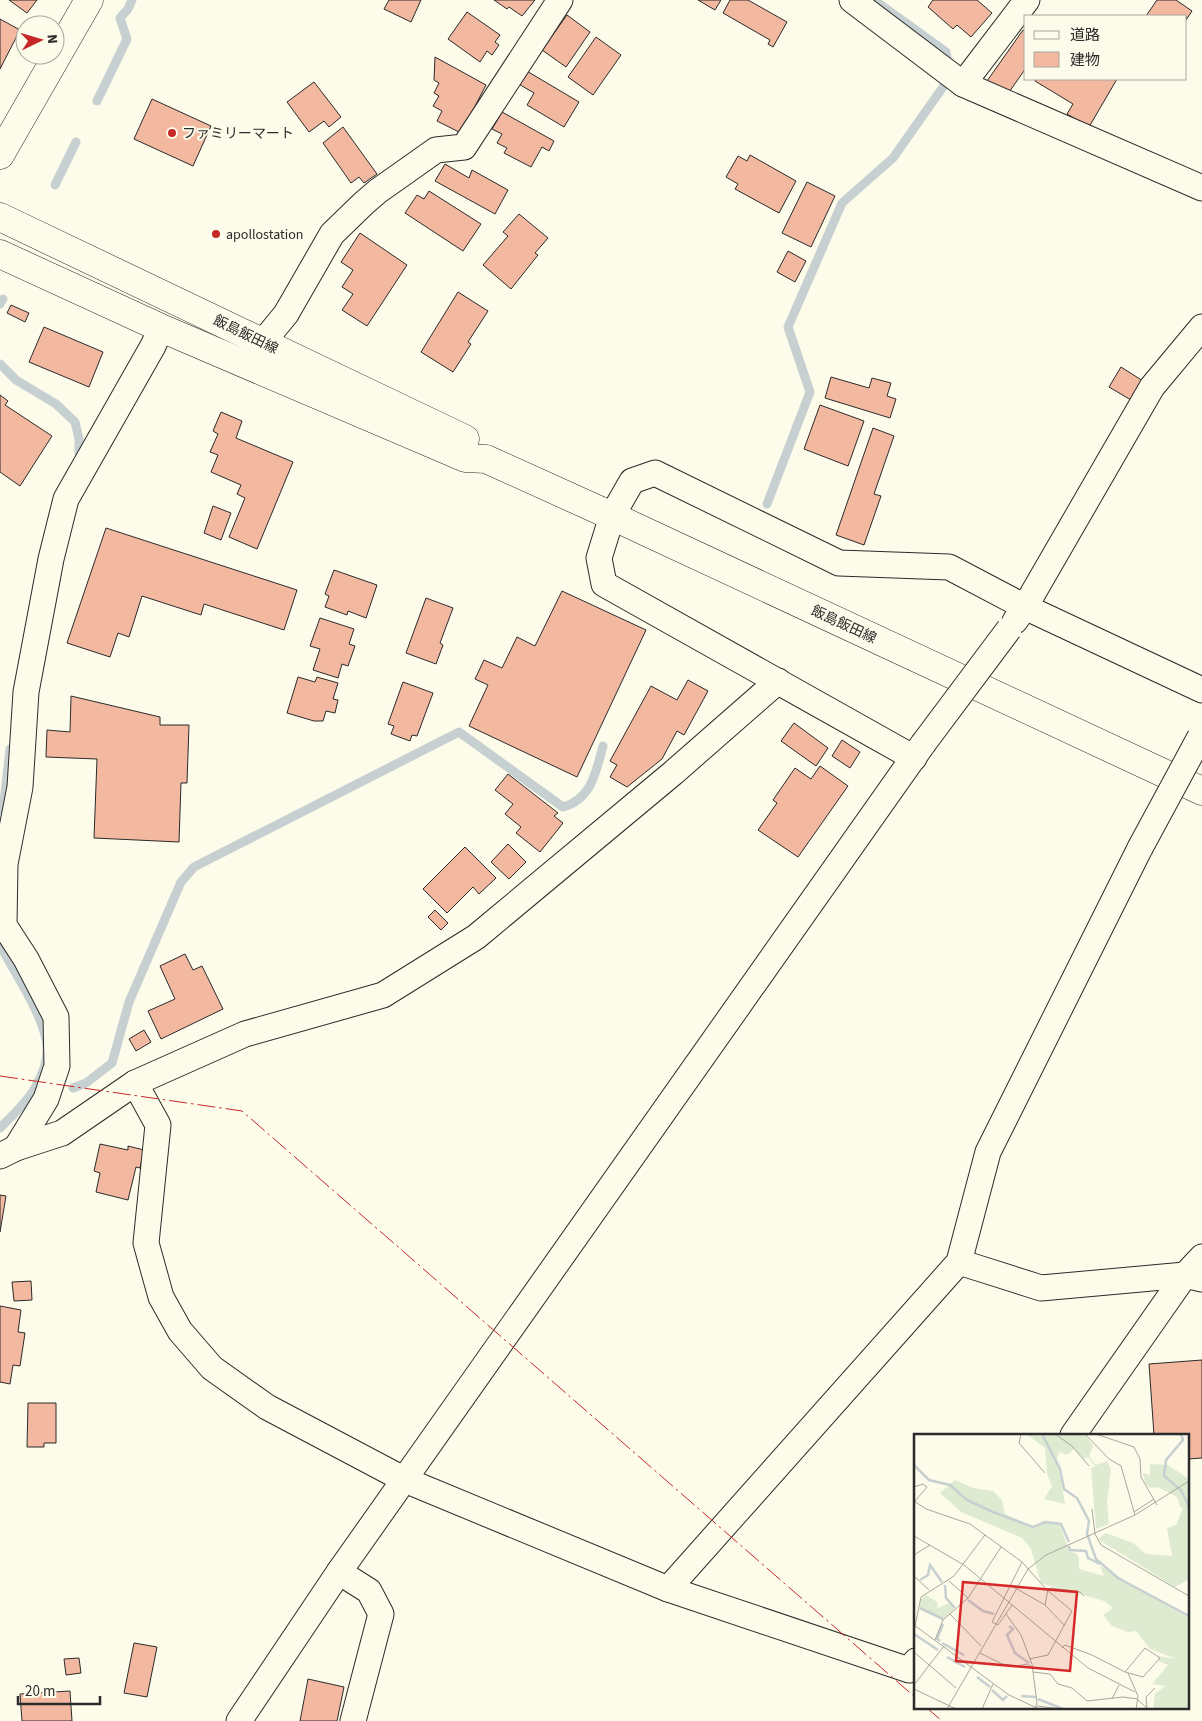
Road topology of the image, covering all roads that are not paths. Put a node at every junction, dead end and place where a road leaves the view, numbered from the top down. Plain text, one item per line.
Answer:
1 (89, 0) edge
2 (560, 0) edge
3 (852, 0) edge
4 (1027, 0) edge
5 (963, 84) junction
6 (0, 156) edge
7 (1202, 188) edge
8 (0, 217) edge
9 (0, 254) edge
10 (1202, 327) edge
11 (161, 328) junction
12 (263, 342) junction
13 (486, 459) junction
14 (612, 516) junction
15 (1024, 607) junction
16 (778, 681) junction
17 (1202, 690) edge
18 (1201, 735) edge
19 (919, 751) junction
20 (1202, 791) edge
21 (135, 1083) junction
22 (8, 1152) edge
23 (1202, 1257) edge
24 (959, 1262) junction
25 (1193, 1277) edge
26 (1074, 1434) edge
27 (405, 1480) junction
28 (339, 1572) junction
29 (668, 1589) junction
30 (914, 1664) edge
31 (239, 1721) edge
32 (353, 1721) edge

1 - 6 main road
2 - 12 street
3 - 5 street
4 - 5 street
5 - 7 street
8 - 12 main road, 飯島飯田線
9 - 11 main road, 飯島飯田線
10 - 15 street
11 - 13 main road, 飯島飯田線
11 - 22 street
12 - 13 main road, 飯島飯田線
13 - 14 main road, 飯島飯田線
14 - 15 street
14 - 16 street
14 - 20 main road, 飯島飯田線
15 - 17 street
15 - 19 street, bridge
16 - 19 street
16 - 21 street
18 - 24 street, bridge
19 - 27 street
21 - 22 street
21 - 27 street
23 - 25 street
24 - 25 street
24 - 29 street
25 - 26 street
27 - 28 street
27 - 29 street
28 - 31 street
28 - 32 street
29 - 30 street

